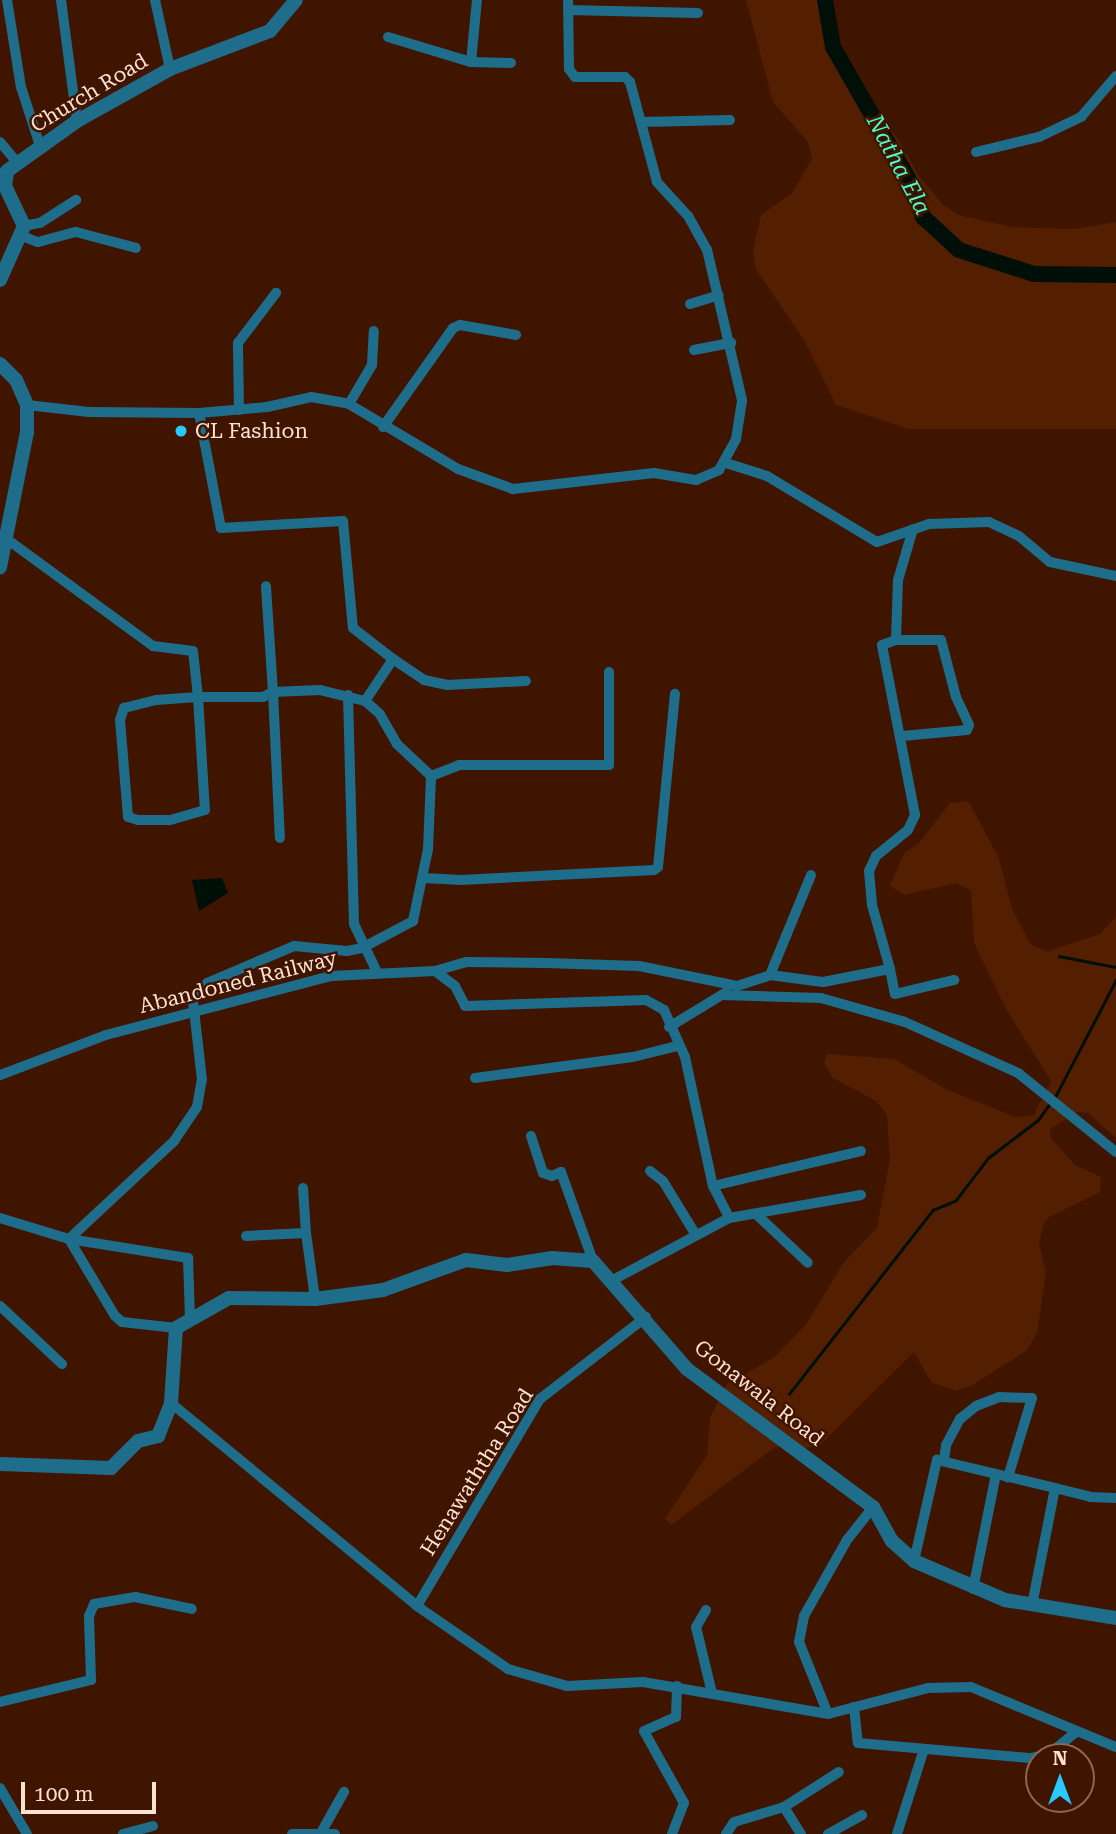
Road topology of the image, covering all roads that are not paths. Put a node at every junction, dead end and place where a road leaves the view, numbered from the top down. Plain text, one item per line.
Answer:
1 (7, 0) edge
2 (61, 0) edge
3 (155, 0) edge
4 (296, 0) edge
5 (477, 0) edge
6 (568, 5) edge
7 (698, 13) dead end
8 (0, 33) edge
9 (13, 36) junction
10 (388, 37) dead end
11 (471, 62) junction
12 (511, 63) dead end
13 (170, 69) junction
14 (1116, 76) edge
15 (730, 120) dead end
16 (77, 121) junction
17 (642, 122) junction
18 (0, 142) edge
19 (40, 146) junction
20 (976, 152) dead end
21 (17, 162) junction
22 (76, 200) dead end
23 (23, 231) junction
24 (135, 248) dead end
25 (0, 280) edge
26 (276, 293) dead end
27 (719, 295) junction
28 (690, 304) dead end
29 (374, 331) dead end
30 (516, 335) dead end
31 (731, 343) junction
32 (694, 350) dead end
33 (0, 364) edge
34 (349, 404) junction
35 (27, 405) junction
36 (239, 410) junction
37 (199, 413) junction
38 (383, 427) junction
39 (726, 463) junction
40 (913, 529) junction
41 (4, 537) junction
42 (0, 567) edge
43 (1116, 576) edge
44 (266, 586) dead end
45 (896, 640) junction
46 (393, 659) junction
47 (609, 672) dead end
48 (526, 681) dead end
49 (273, 692) junction
50 (675, 694) dead end
51 (348, 695) junction
52 (198, 698) junction
53 (365, 701) junction
54 (902, 736) junction
55 (430, 776) junction
56 (280, 838) dead end
57 (811, 875) dead end
58 (424, 877) junction
59 (362, 947) junction
60 (890, 969) junction
61 (435, 971) junction
62 (377, 972) junction
63 (770, 975) junction
64 (954, 980) dead end
65 (737, 986) junction
66 (722, 995) junction
67 (194, 1011) junction
68 (669, 1027) junction
69 (677, 1046) junction
70 (0, 1075) edge
71 (475, 1078) dead end
72 (531, 1136) dead end
73 (861, 1151) dead end
74 (1116, 1152) edge
75 (650, 1171) dead end
76 (713, 1186) junction
77 (303, 1188) dead end
78 (861, 1195) dead end
79 (757, 1214) junction
80 (729, 1217) junction
81 (0, 1219) edge
82 (306, 1233) junction
83 (696, 1235) junction
84 (246, 1236) dead end
85 (69, 1239) junction
86 (593, 1261) junction
87 (808, 1263) dead end
88 (613, 1280) junction
89 (315, 1299) junction
90 (0, 1306) edge
91 (646, 1317) junction
92 (191, 1319) junction
93 (176, 1328) junction
94 (62, 1364) dead end
95 (171, 1403) junction
96 (944, 1460) junction
97 (0, 1464) edge
98 (996, 1474) junction
99 (1008, 1477) junction
100 (1055, 1488) junction
101 (1116, 1499) edge
102 (873, 1507) junction
103 (914, 1561) junction
104 (973, 1589) junction
105 (1032, 1605) junction
106 (418, 1606) junction
107 (192, 1609) dead end
108 (706, 1610) dead end
109 (1116, 1618) edge
110 (677, 1686) junction
111 (712, 1692) junction
112 (0, 1702) edge
113 (854, 1707) junction
114 (828, 1714) junction
115 (1075, 1732) junction
116 (1116, 1747) edge
117 (925, 1749) junction
118 (839, 1772) dead end
119 (0, 1788) edge
120 (344, 1792) dead end
121 (783, 1807) junction
122 (862, 1815) dead end
123 (153, 1826) dead end
124 (322, 1831) junction
125 (27, 1834) edge
126 (123, 1834) edge
127 (292, 1834) edge
128 (335, 1834) edge
129 (672, 1834) edge
130 (726, 1834) edge
131 (801, 1834) edge
132 (828, 1834) edge
133 (897, 1834) edge

1 - 9 street
2 - 16 street
3 - 13 street
4 - 13 street, Church Road
5 - 11 street
6 - 7 street
6 - 17 street
8 - 9 street
9 - 19 street
10 - 11 street
11 - 12 street
13 - 16 street, Church Road
14 - 20 street
15 - 17 street
16 - 19 street, Church Road
17 - 27 street
18 - 21 street
19 - 21 street, Church Road
21 - 23 street
22 - 23 street
23 - 24 street
23 - 25 street
26 - 36 street
27 - 28 street
27 - 31 street
29 - 34 street
30 - 38 street
31 - 32 street
31 - 39 street
33 - 35 street
34 - 36 street
34 - 38 street
35 - 37 street
35 - 41 street
36 - 37 street
37 - 46 street
38 - 39 street
39 - 40 street
40 - 43 street
40 - 45 street
41 - 42 street
41 - 52 street
44 - 49 street
45 - 54 street
45 - 54 street
46 - 48 street
46 - 53 street
47 - 55 street
49 - 51 street
49 - 52 street
49 - 56 street
50 - 58 street
51 - 53 street
51 - 59 street
52 - 52 street
53 - 55 street
54 - 60 street
55 - 58 street
57 - 63 street
58 - 59 street
59 - 62 street
59 - 67 street
60 - 63 street, Abandoned Railway
60 - 64 street
61 - 62 street, Abandoned Railway
61 - 65 street, Abandoned Railway
61 - 68 street
62 - 67 street, Abandoned Railway
63 - 65 street, Abandoned Railway
65 - 66 street
66 - 68 street
66 - 74 street
67 - 70 street, Abandoned Railway
67 - 85 street
68 - 69 street
69 - 71 street
69 - 76 street
72 - 86 street
73 - 76 street
75 - 83 street
76 - 80 street
77 - 82 street
78 - 79 street
79 - 80 street
79 - 87 street
80 - 83 street
81 - 85 street
82 - 84 street
82 - 89 street
83 - 88 street
85 - 92 street
85 - 93 street
86 - 88 street, Gonawala Road
86 - 89 street
88 - 91 street, Gonawala Road
89 - 92 street
90 - 94 street
91 - 102 street, Gonawala Road
91 - 106 street, Henawaththa Road
92 - 93 street
93 - 95 street
95 - 97 street
95 - 106 street
96 - 98 street
96 - 99 street
96 - 103 street
98 - 99 street
98 - 104 street
99 - 100 street
100 - 101 street
100 - 105 street
102 - 103 street
102 - 114 street
103 - 104 street
104 - 105 street
105 - 109 street
106 - 110 street
107 - 112 street
108 - 111 street
110 - 111 street
110 - 129 street
111 - 114 street
113 - 114 street
113 - 115 street
113 - 117 street
115 - 116 street
115 - 117 street
117 - 133 street
118 - 121 street
119 - 125 street
120 - 124 street
121 - 130 street
121 - 131 street
122 - 132 street
123 - 126 street
124 - 127 street
124 - 128 street

